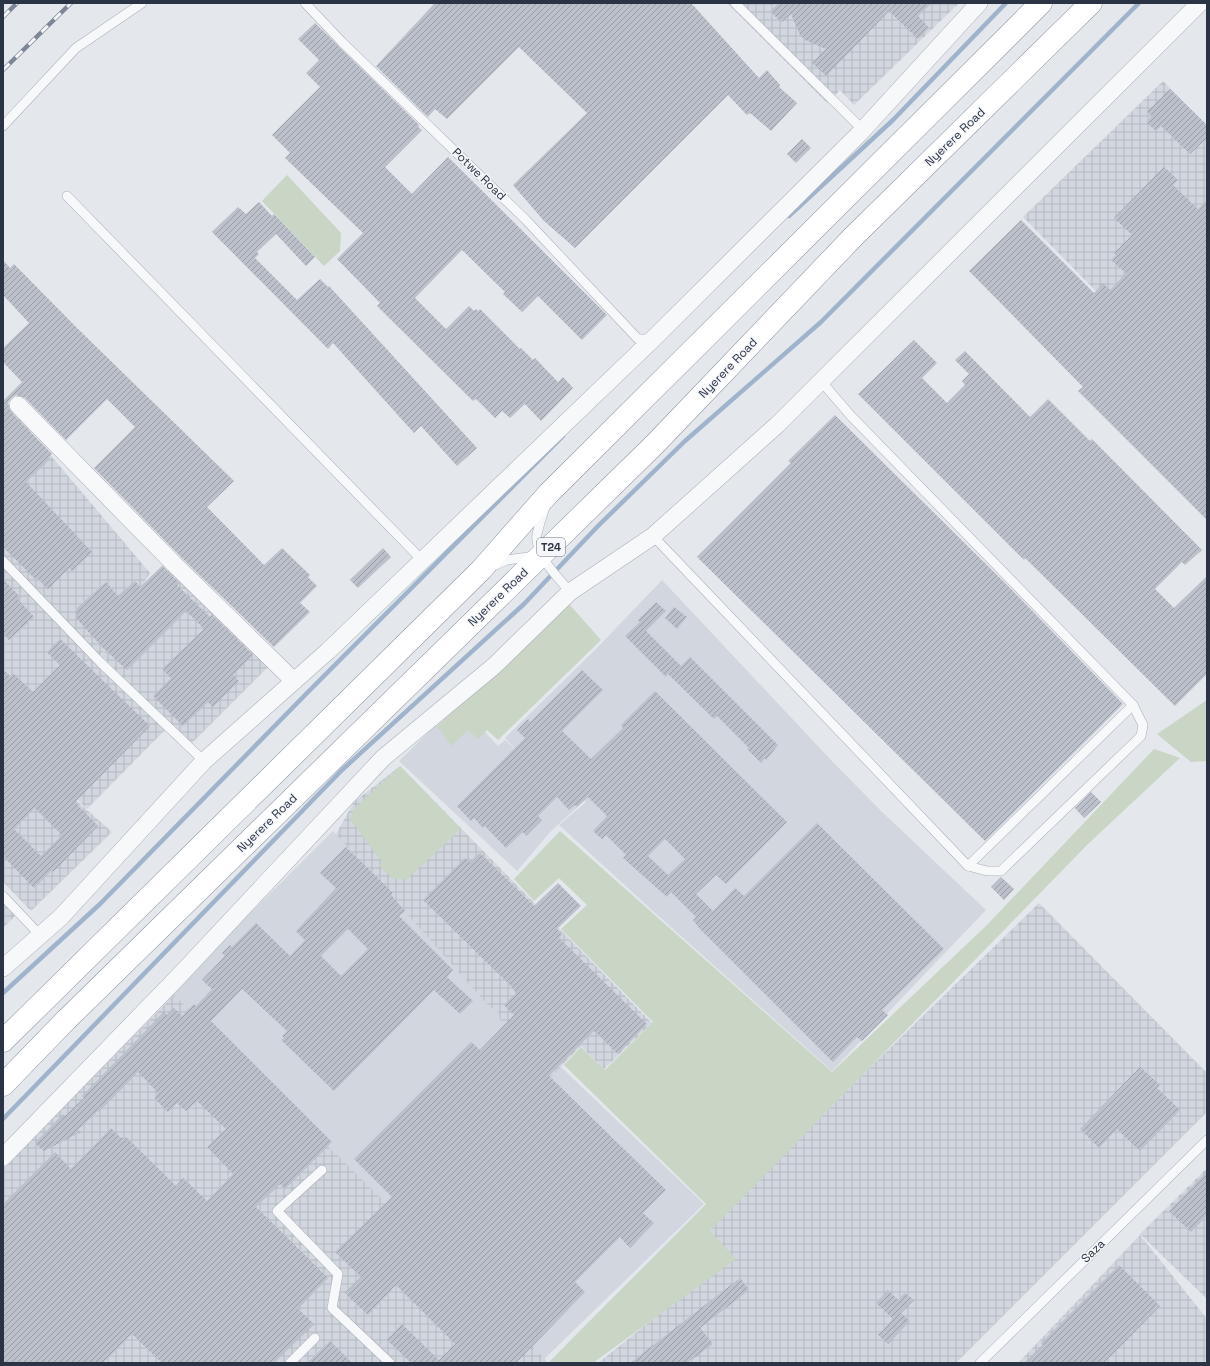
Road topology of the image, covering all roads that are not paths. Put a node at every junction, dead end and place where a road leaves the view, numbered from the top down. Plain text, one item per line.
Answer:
1 (142, 3) edge
2 (305, 3) edge
3 (735, 3) edge
4 (979, 3) edge
5 (1041, 3) edge
6 (1091, 3) edge
7 (1200, 3) edge
8 (3, 126) edge
9 (863, 130) junction
10 (67, 196) dead end
11 (653, 339) junction
12 (821, 381) junction
13 (18, 406) dead end
14 (548, 494) junction
15 (653, 536) junction
16 (542, 556) junction
17 (422, 560) junction
18 (3, 561) edge
19 (482, 570) junction
20 (570, 592) junction
21 (294, 681) junction
22 (1133, 705) junction
23 (204, 761) junction
24 (968, 866) junction
25 (3, 896) edge
26 (40, 935) junction
27 (3, 968) edge
28 (3, 1041) edge
29 (3, 1085) edge
30 (1207, 1140) edge
31 (3, 1157) edge
32 (322, 1170) dead end
33 (315, 1338) dead end
34 (290, 1363) edge
35 (390, 1363) edge
36 (980, 1363) edge

1 - 8 lane
2 - 11 lane, Potwe Road
3 - 9 lane
4 - 9 street
5 - 14 highway
6 - 16 highway, Nyerere Road / T24
7 - 12 street
9 - 11 street
10 - 17 lane
11 - 17 street
12 - 15 street
12 - 22 lane
13 - 21 street
14 - 16 lane
14 - 19 highway
15 - 20 street
15 - 24 lane
16 - 19 lane
16 - 20 lane
16 - 29 highway, Nyerere Road / T24
17 - 21 street
18 - 23 lane
19 - 28 highway
20 - 31 street
21 - 23 street
22 - 24 lane
22 - 24 lane
23 - 26 street
25 - 26 lane
26 - 27 street
30 - 36 lane, Saza
32 - 35 lane
33 - 34 lane

